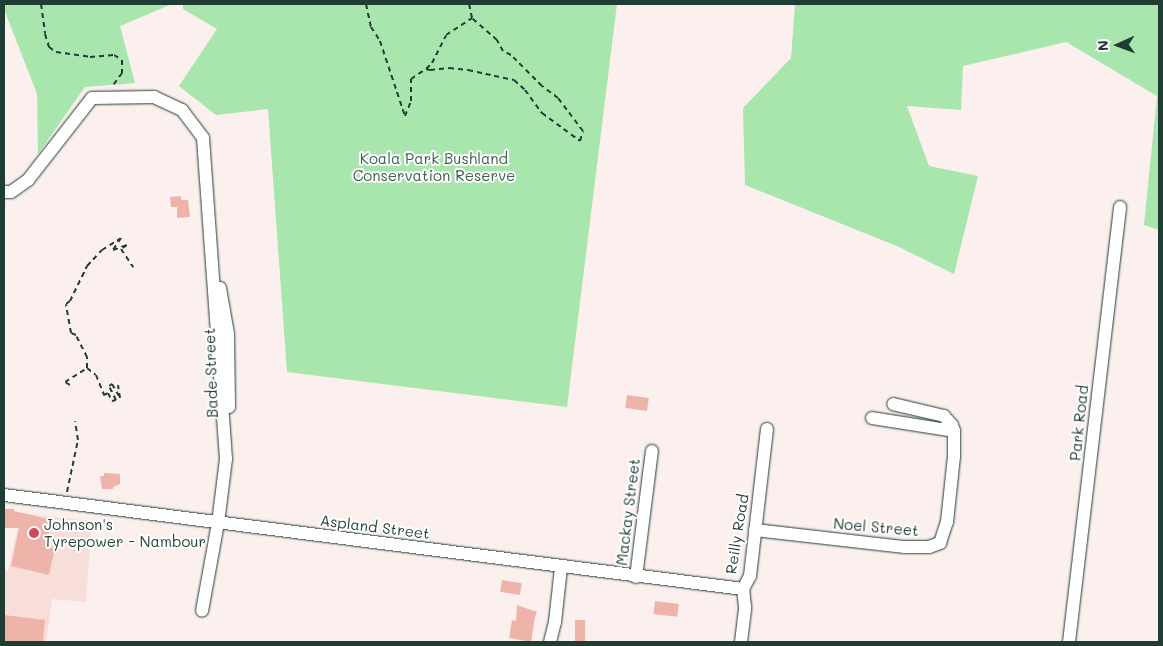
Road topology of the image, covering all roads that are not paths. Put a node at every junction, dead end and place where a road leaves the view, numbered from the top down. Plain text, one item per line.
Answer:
1 (4, 192) edge
2 (1120, 207) dead end
3 (893, 404) dead end
4 (872, 418) dead end
5 (767, 429) dead end
6 (954, 431) junction
7 (652, 451) dead end
8 (4, 495) edge
9 (218, 523) junction
10 (755, 530) junction
11 (561, 568) junction
12 (636, 577) junction
13 (743, 589) junction
14 (202, 611) dead end
15 (550, 642) edge
16 (741, 642) edge
17 (1069, 642) edge

1 - 9 street, Bade Street
2 - 17 street, Park Road
3 - 6 street
4 - 6 street
5 - 10 street, Reilly Road
6 - 10 street, Noel Street
7 - 12 street, Mackay Street
8 - 9 street, Aspland Street
9 - 11 street, Aspland Street
9 - 14 street, Bade Street
10 - 13 street, Reilly Road
11 - 12 street, Aspland Street
11 - 15 street
12 - 13 street, Aspland Street
13 - 16 street, Reilly Road

